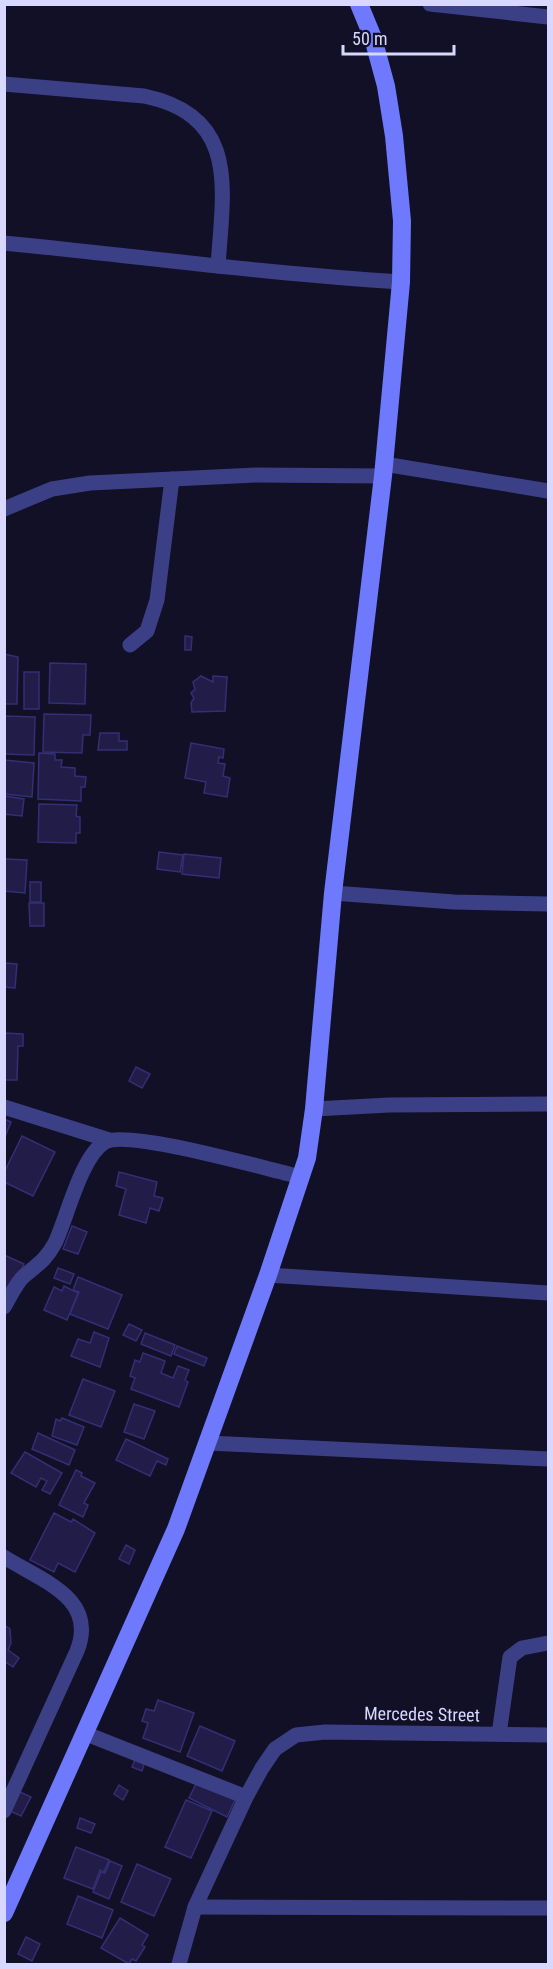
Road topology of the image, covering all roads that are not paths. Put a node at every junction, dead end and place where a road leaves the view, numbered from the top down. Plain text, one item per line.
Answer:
1 (359, 4) edge
2 (430, 4) edge
3 (549, 17) edge
4 (4, 84) edge
5 (4, 243) edge
6 (218, 266) junction
7 (401, 282) junction
8 (384, 470) junction
9 (172, 479) junction
10 (549, 491) edge
11 (4, 509) edge
12 (130, 645) dead end
13 (333, 894) junction
14 (549, 904) edge
15 (549, 1104) edge
16 (4, 1107) edge
17 (314, 1109) junction
18 (110, 1140) junction
19 (302, 1177) junction
20 (268, 1275) junction
21 (549, 1293) edge
22 (4, 1307) edge
23 (207, 1443) junction
24 (549, 1459) edge
25 (4, 1557) edge
26 (549, 1643) edge
27 (84, 1733) junction
28 (499, 1734) junction
29 (549, 1735) edge
30 (246, 1797) junction
31 (4, 1811) edge
32 (195, 1907) junction
33 (549, 1908) edge
34 (4, 1913) edge
35 (179, 1965) edge

1 - 7 street
2 - 3 street
4 - 6 street
5 - 6 street
6 - 7 street
7 - 8 street
8 - 9 street
8 - 10 street
8 - 13 street
9 - 11 street
9 - 12 street
13 - 14 street
13 - 17 street
15 - 17 street
16 - 18 street
17 - 19 street
18 - 19 street
18 - 22 street
19 - 20 street
20 - 21 street
20 - 23 street
23 - 24 street
23 - 27 street
25 - 31 street
26 - 28 street
27 - 30 street
27 - 34 street
28 - 29 street, Mercedes Street
28 - 30 street, Mercedes Street
30 - 32 street
32 - 33 street
32 - 35 street

